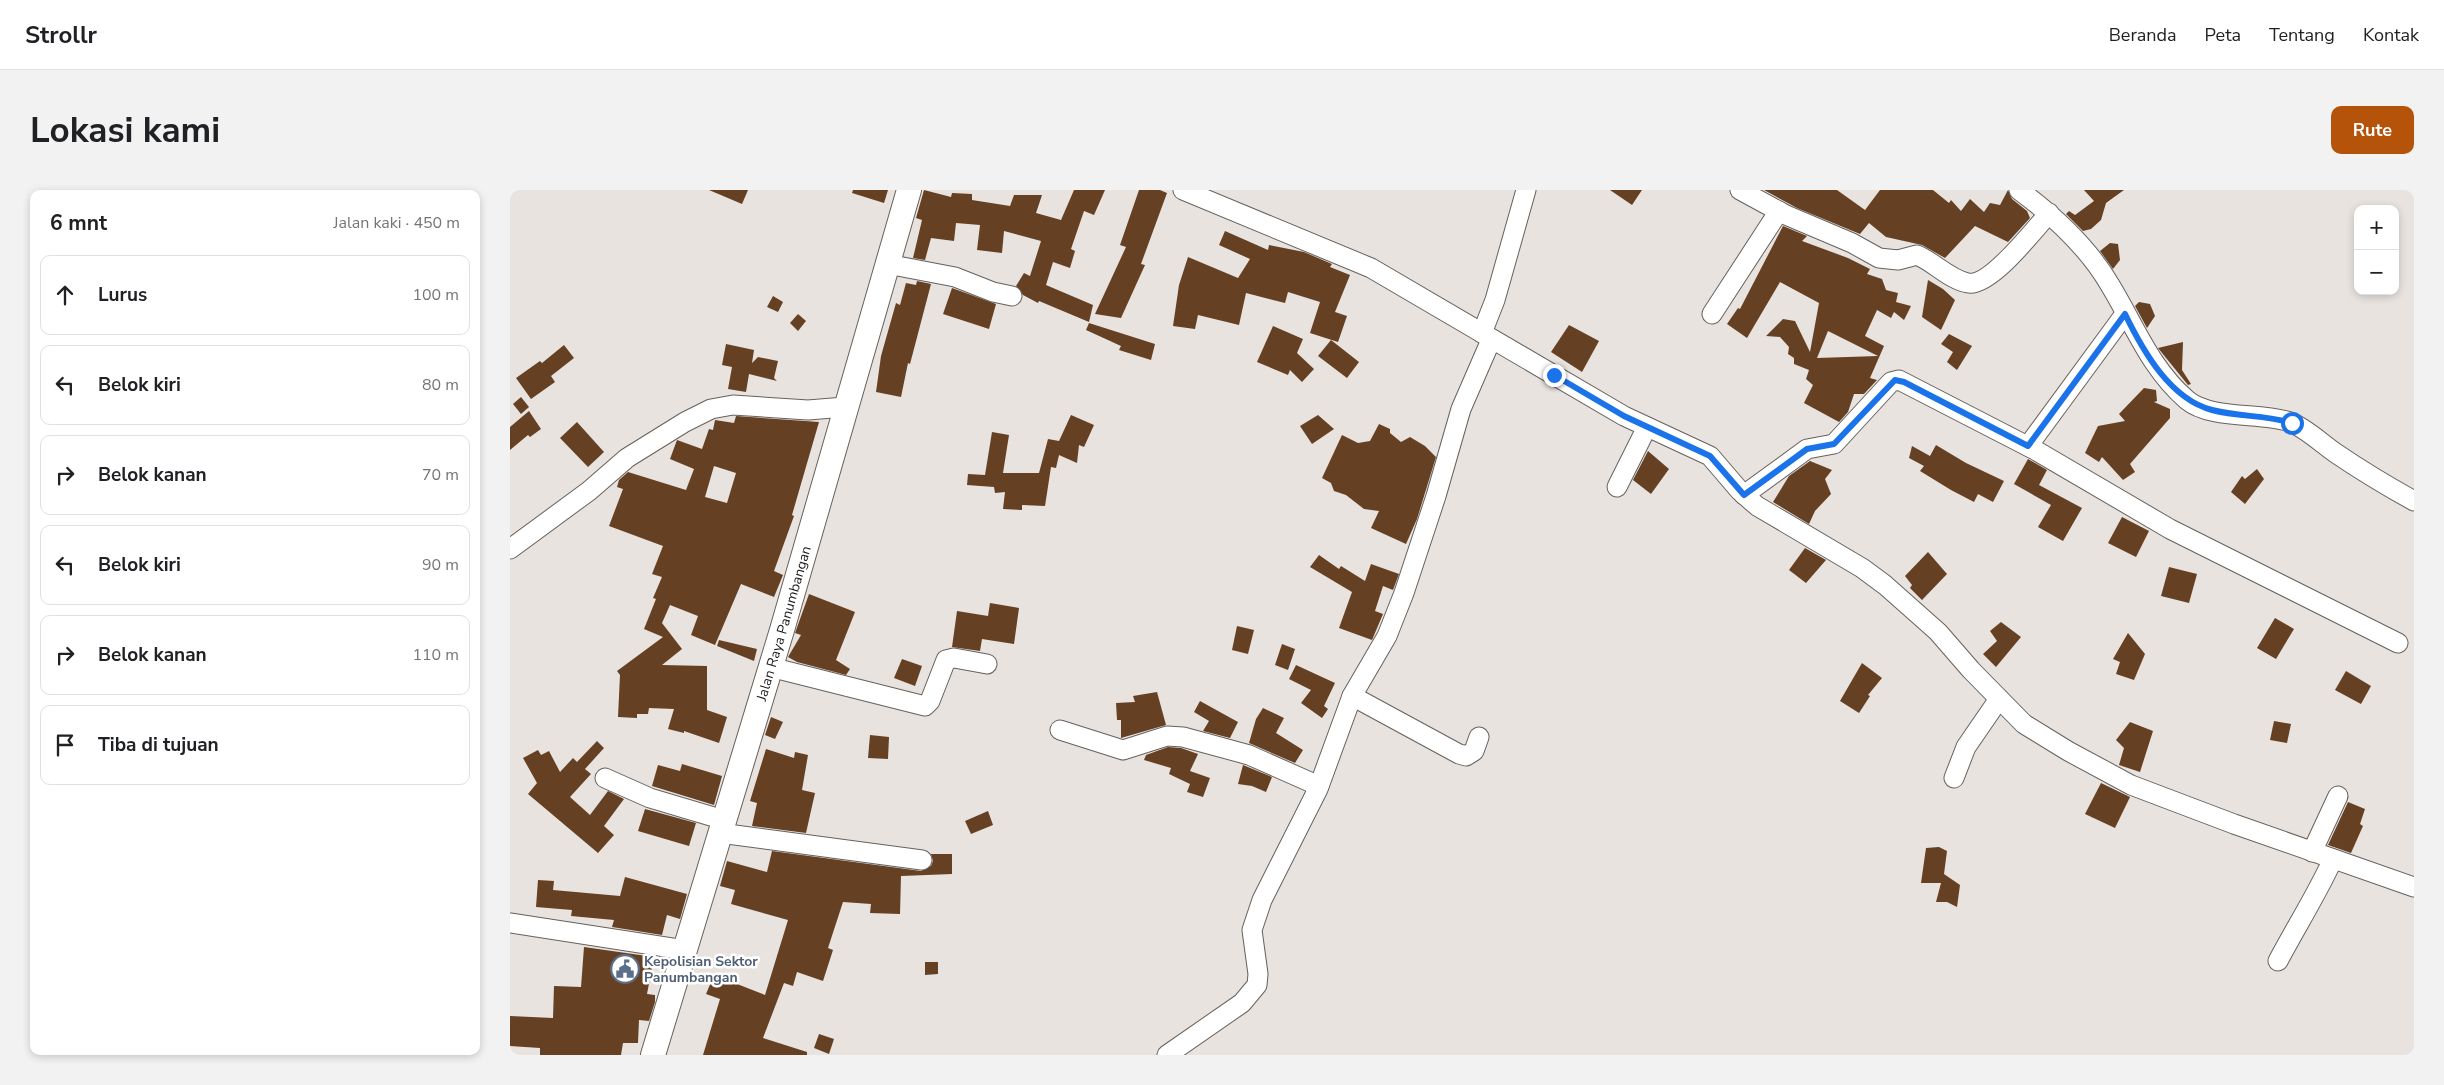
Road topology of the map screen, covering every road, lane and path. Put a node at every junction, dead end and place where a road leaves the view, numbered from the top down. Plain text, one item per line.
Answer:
1 (909, 190) edge
2 (1183, 190) edge
3 (1526, 190) edge
4 (1740, 190) edge
5 (2019, 190) edge
6 (1779, 211) junction
7 (2049, 213) junction
8 (887, 264) junction
9 (1012, 296) dead end
10 (1712, 314) dead end
11 (2125, 314) junction
12 (1487, 336) junction
13 (845, 407) junction
14 (1647, 427) junction
15 (2028, 446) junction
16 (1617, 487) dead end
17 (1744, 495) junction
18 (2414, 501) edge
19 (510, 549) edge
20 (2398, 643) dead end
21 (987, 664) dead end
22 (770, 667) junction
23 (1352, 696) junction
24 (1999, 699) junction
25 (1060, 730) dead end
26 (1479, 737) dead end
27 (604, 778) dead end
28 (1954, 778) dead end
29 (1319, 786) junction
30 (2338, 796) dead end
31 (722, 826) junction
32 (2312, 852) junction
33 (2333, 859) junction
34 (922, 860) dead end
35 (2414, 887) edge
36 (510, 923) edge
37 (685, 950) junction
38 (2278, 961) dead end
39 (653, 1055) edge
40 (1167, 1055) edge

1 - 8 main road, Jalan Raya Panumbangan
2 - 12 street
3 - 12 street
4 - 6 street
5 - 7 street
6 - 7 street
6 - 10 street
7 - 11 street
8 - 9 street
8 - 13 main road, Jalan Raya Panumbangan
11 - 15 street
11 - 18 street
12 - 14 street
12 - 23 street
13 - 19 street
13 - 22 main road, Jalan Raya Panumbangan
14 - 16 street
14 - 17 street
15 - 17 street
15 - 20 street
17 - 24 street
21 - 22 street
22 - 31 main road, Jalan Raya Panumbangan
23 - 26 street
23 - 29 street
24 - 28 street
24 - 32 street
25 - 29 street
27 - 31 street
29 - 40 street
30 - 32 street
31 - 34 street
31 - 37 main road, Jalan Raya Panumbangan
32 - 33 street
33 - 35 street
33 - 38 street
36 - 37 street
37 - 39 main road, Jalan Raya Panumbangan

